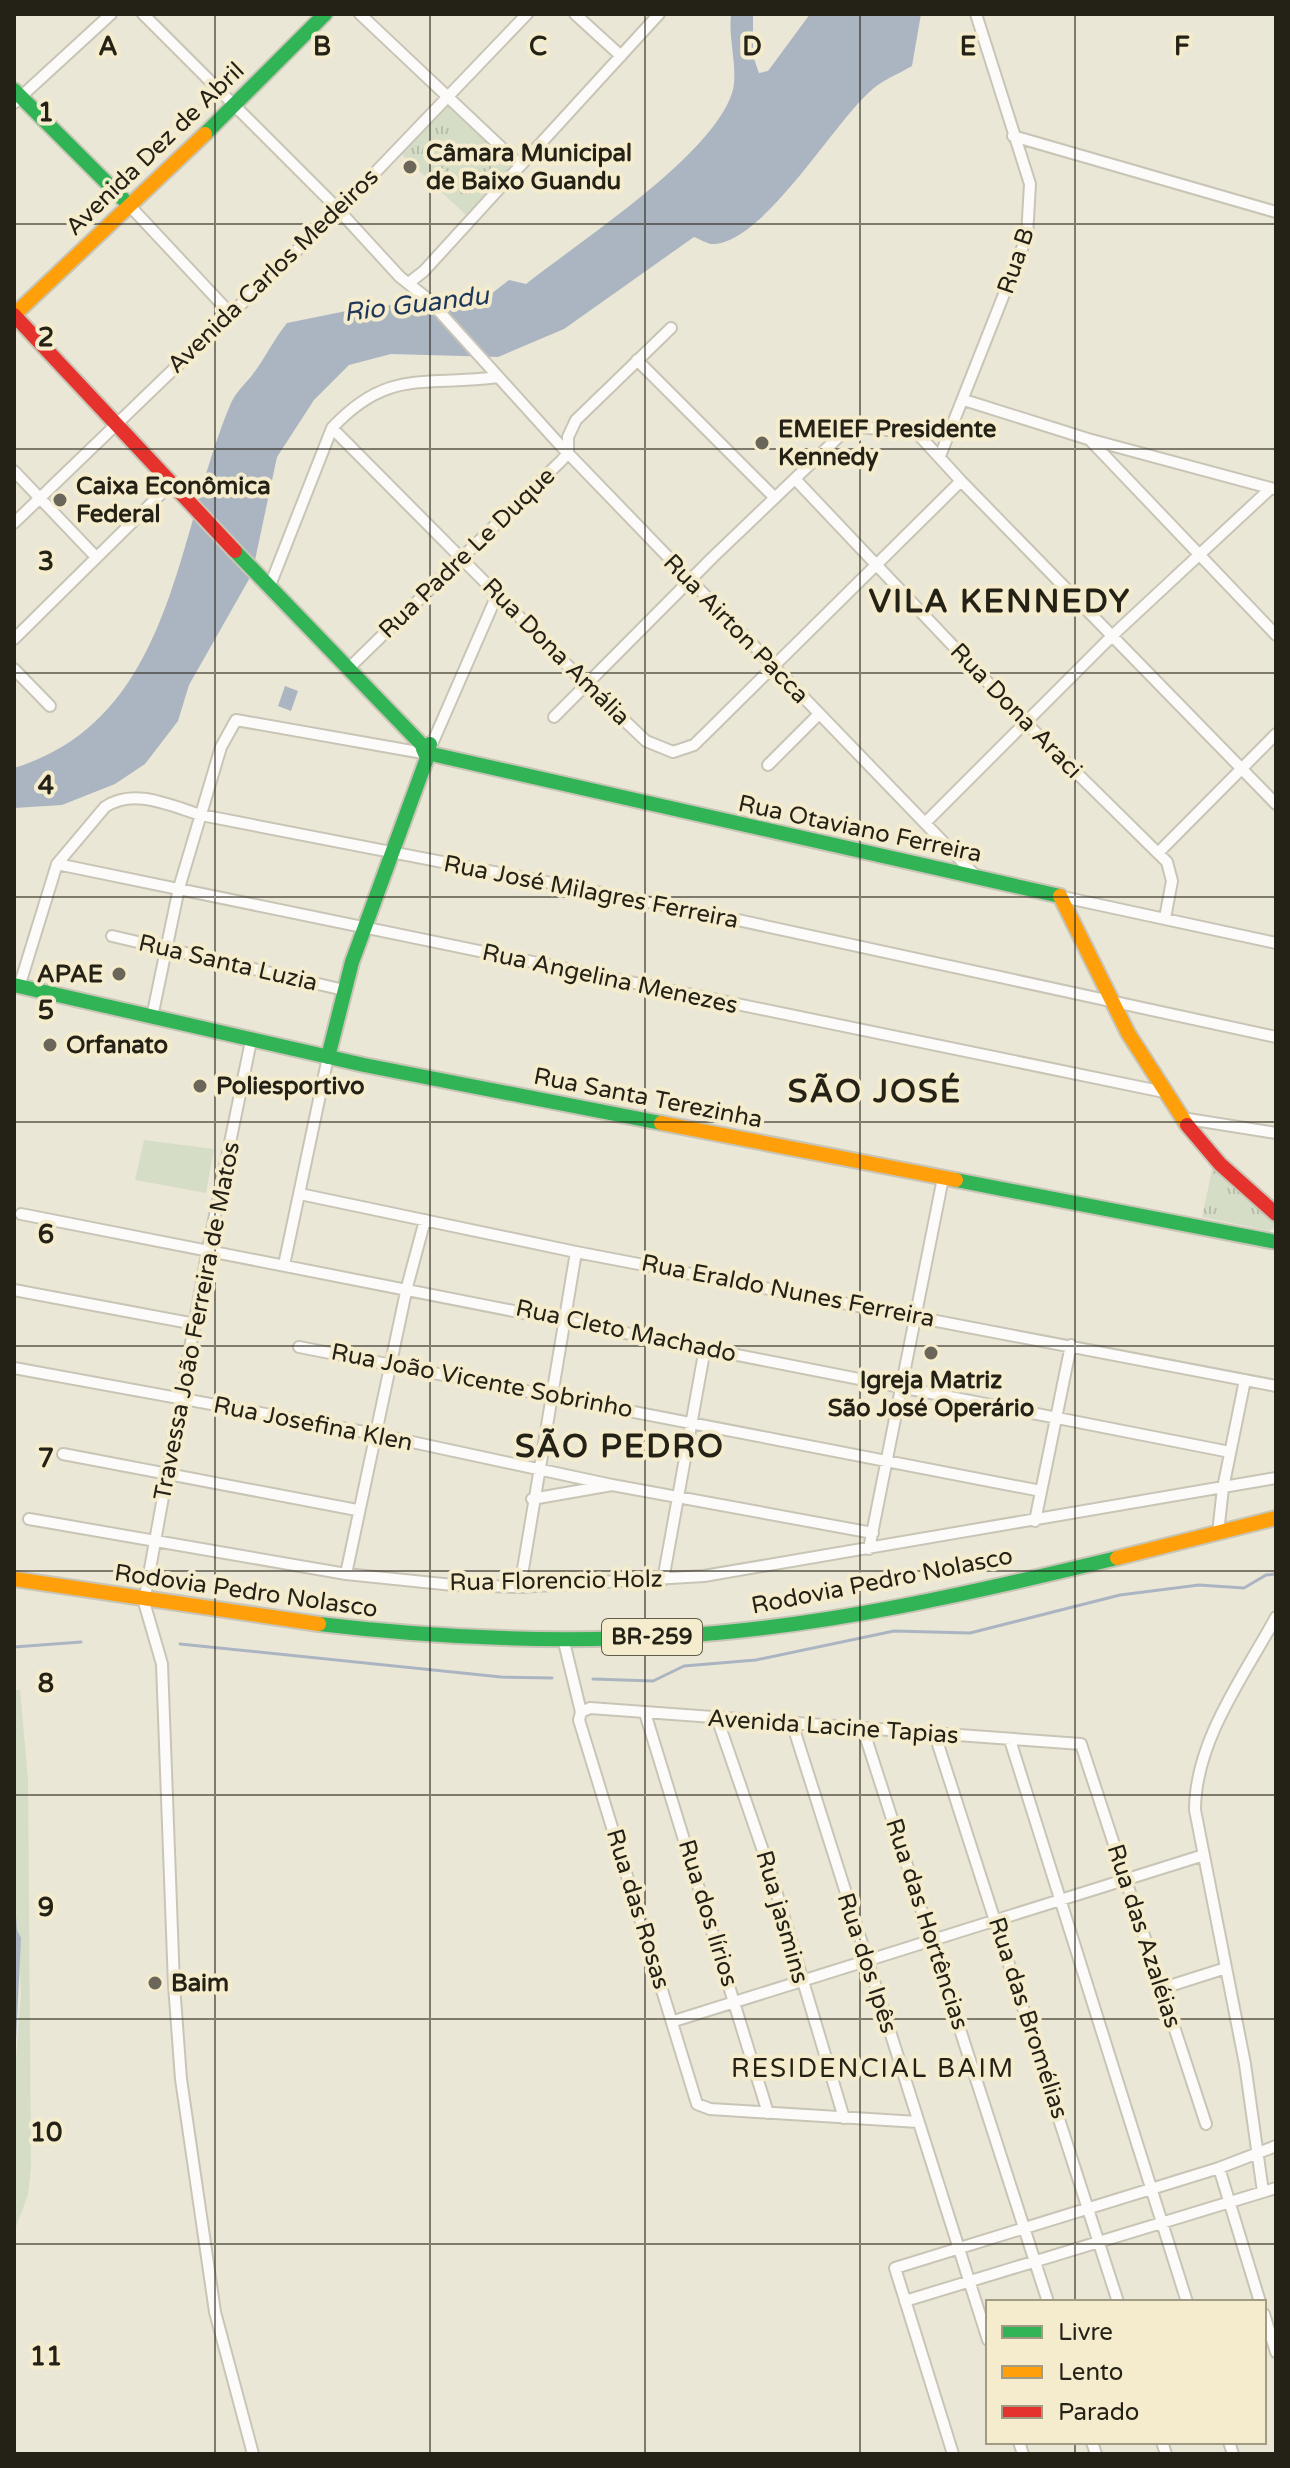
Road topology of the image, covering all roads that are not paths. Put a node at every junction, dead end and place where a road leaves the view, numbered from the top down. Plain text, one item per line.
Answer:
1 (111, 14) edge
2 (143, 14) edge
3 (325, 14) edge
4 (360, 14) edge
5 (527, 14) edge
6 (575, 14) edge
7 (659, 14) edge
8 (976, 14) edge
9 (621, 56) junction
10 (16, 97) edge
11 (448, 97) junction
12 (235, 106) junction
13 (1013, 136) junction
14 (520, 165) junction
15 (128, 204) junction
16 (338, 210) junction
17 (1276, 212) edge
18 (410, 282) junction
19 (230, 313) junction
20 (14, 315) edge
21 (671, 328) dead end
22 (637, 360) junction
23 (498, 377) junction
24 (964, 400) junction
25 (115, 424) junction
26 (332, 428) junction
27 (1088, 439) junction
28 (568, 453) junction
29 (940, 456) junction
30 (14, 471) edge
31 (796, 480) junction
32 (961, 481) junction
33 (173, 482) junction
34 (1274, 489) edge
35 (40, 498) junction
36 (775, 498) junction
37 (14, 523) edge
38 (1198, 554) junction
39 (96, 557) junction
40 (464, 560) junction
41 (874, 564) junction
42 (689, 581) junction
43 (265, 584) junction
44 (497, 595) junction
45 (1113, 635) junction
46 (1276, 635) edge
47 (14, 639) edge
48 (771, 665) junction
49 (349, 668) junction
50 (14, 669) edge
51 (588, 686) junction
52 (50, 706) dead end
53 (818, 715) junction
54 (554, 717) dead end
55 (1026, 723) junction
56 (1276, 734) edge
57 (428, 751) junction
58 (768, 765) dead end
59 (1243, 768) junction
60 (1276, 804) edge
61 (201, 815) junction
62 (925, 823) junction
63 (394, 853) junction
64 (1158, 853) junction
65 (57, 864) junction
66 (977, 877) junction
67 (179, 888) junction
68 (1063, 897) junction
69 (1165, 918) junction
70 (364, 928) junction
71 (112, 936) dead end
72 (1276, 943) edge
73 (165, 949) junction
74 (17, 986) edge
75 (344, 990) junction
76 (1114, 1004) junction
77 (152, 1017) junction
78 (1276, 1037) edge
79 (251, 1041) junction
80 (328, 1057) junction
81 (1164, 1092) junction
82 (1182, 1118) junction
83 (1276, 1133) edge
84 (943, 1178) junction
85 (300, 1194) junction
86 (21, 1214) dead end
87 (1276, 1214) edge
88 (425, 1220) junction
89 (1276, 1241) edge
90 (208, 1249) junction
91 (576, 1252) junction
92 (284, 1265) junction
93 (407, 1287) junction
94 (14, 1290) edge
95 (917, 1316) junction
96 (565, 1318) junction
97 (195, 1324) junction
98 (1071, 1345) junction
99 (299, 1347) dead end
100 (705, 1348) junction
101 (392, 1363) junction
102 (14, 1368) edge
103 (1245, 1380) junction
104 (902, 1385) junction
105 (1276, 1386) edge
106 (552, 1394) junction
107 (179, 1399) junction
108 (1056, 1417) junction
109 (692, 1421) junction
110 (375, 1434) junction
111 (1230, 1452) junction
112 (63, 1454) dead end
113 (887, 1460) junction
114 (537, 1470) junction
115 (167, 1472) junction
116 (1276, 1478) edge
117 (612, 1485) junction
118 (1223, 1488) junction
119 (1041, 1491) junction
120 (678, 1496) junction
121 (532, 1499) junction
122 (357, 1510) junction
123 (1276, 1518) edge
124 (29, 1519) dead end
125 (1035, 1521) junction
126 (873, 1533) junction
127 (1218, 1533) junction
128 (156, 1540) junction
129 (869, 1549) junction
130 (346, 1574) junction
131 (16, 1579) edge
132 (663, 1580) junction
133 (520, 1587) junction
134 (144, 1602) junction
135 (1276, 1617) edge
136 (563, 1638) junction
137 (581, 1712) junction
138 (645, 1713) junction
139 (717, 1718) junction
140 (792, 1723) junction
141 (863, 1729) junction
142 (935, 1735) junction
143 (1010, 1740) junction
144 (1085, 1747) joint
145 (1204, 1855) junction
146 (1126, 1879) junction
147 (1062, 1900) junction
148 (997, 1921) junction
149 (933, 1940) junction
150 (866, 1962) junction
151 (1226, 1968) junction
152 (801, 1982) junction
153 (1160, 1989) junction
154 (736, 2001) junction
155 (674, 2021) junction
156 (768, 2113) junction
157 (844, 2118) junction
158 (918, 2122) junction
159 (1206, 2124) dead end
160 (1276, 2146) edge
161 (1258, 2151) junction
162 (1219, 2168) junction
163 (1153, 2187) junction
164 (1276, 2188) edge
165 (1263, 2192) junction
166 (1228, 2200) junction
167 (1088, 2208) junction
168 (1162, 2221) junction
169 (1024, 2228) junction
170 (1099, 2239) junction
171 (960, 2249) junction
172 (1034, 2260) junction
173 (970, 2280) junction
174 (1047, 2300) edge
175 (1117, 2300) edge
176 (1186, 2300) edge
177 (1259, 2300) edge
178 (905, 2301) junction
179 (1266, 2320) edge
180 (986, 2333) edge
181 (1276, 2352) edge
182 (253, 2454) edge
183 (953, 2454) edge

1 - 10 street
2 - 12 street, Rua Airton Pacca
3 - 12 main road, Avenida Dez de Abril
4 - 11 street
5 - 11 street, Avenida Carlos Medeiros
6 - 9 street
7 - 9 street
8 - 13 street, Rua B
9 - 14 street
10 - 15 main road
11 - 14 street
11 - 16 street, Avenida Carlos Medeiros
12 - 15 main road, Avenida Dez de Abril
12 - 16 street, Rua Airton Pacca
13 - 17 street
13 - 24 street, Rua B
14 - 18 street
15 - 19 street
15 - 20 main road, Avenida Dez de Abril
16 - 18 street, Rua Airton Pacca
16 - 19 street, Avenida Carlos Medeiros
18 - 23 street, Rua Airton Pacca
19 - 25 street, Avenida Carlos Medeiros
20 - 25 main road
21 - 22 street, Rua Padre Le Duque
22 - 28 street, Rua Padre Le Duque
22 - 36 street
23 - 26 street
23 - 28 street, Rua Airton Pacca
24 - 27 street
24 - 29 street, Rua B
25 - 33 main road
25 - 35 street, Avenida Carlos Medeiros
26 - 40 street, Rua Dona Amália
26 - 43 street
27 - 34 street
27 - 38 street
28 - 40 street, Rua Padre Le Duque
28 - 42 street, Rua Airton Pacca
29 - 31 street
29 - 32 street
30 - 35 street
31 - 36 street
31 - 41 street, Rua Dona Araci
32 - 41 street
32 - 45 street
33 - 39 street
33 - 43 main road
34 - 38 street
35 - 37 street, Avenida Carlos Medeiros
35 - 39 street
36 - 42 street
38 - 45 street
38 - 46 street
39 - 47 street
40 - 44 street, Rua Dona Amália
40 - 49 street, Rua Padre Le Duque
41 - 48 street
41 - 55 street, Rua Dona Araci
42 - 48 street, Rua Airton Pacca
42 - 51 street
43 - 49 main road
44 - 51 street, Rua Dona Amália
44 - 57 street
45 - 55 street
45 - 59 street
48 - 51 street, Rua Dona Amália
48 - 53 street, Rua Airton Pacca
49 - 57 main road
50 - 52 street
51 - 54 street
53 - 58 street
53 - 62 street, Rua Airton Pacca
55 - 62 street
55 - 64 street, Rua Dona Araci
56 - 59 street
57 - 61 street, Rua Otaviano Ferreira
57 - 63 main road
57 - 66 main road, Rua Otaviano Ferreira
59 - 60 street
59 - 64 street
61 - 63 street, Rua José Milagres Ferreira
61 - 65 street, Rua José Milagres Ferreira
61 - 67 street
62 - 66 street, Rua Airton Pacca
63 - 70 main road
63 - 76 street, Rua José Milagres Ferreira
64 - 69 street, Rua Dona Araci
65 - 67 street, Rua Angelina Menezes
65 - 74 street, Rua José Milagres Ferreira
66 - 68 main road, Rua Otaviano Ferreira
67 - 70 street, Rua Angelina Menezes
67 - 73 street
68 - 69 street, Rua Otaviano Ferreira
68 - 76 main road
69 - 72 street, Rua Otaviano Ferreira
70 - 75 main road
70 - 81 street, Rua Angelina Menezes
71 - 73 street, Rua Santa Luzia
73 - 75 street, Rua Santa Luzia
73 - 77 street
74 - 77 main road, Rua Santa Terezinha
75 - 80 main road
76 - 78 street, Rua José Milagres Ferreira
76 - 81 main road
77 - 79 main road, Rua Santa Terezinha
79 - 80 main road, Rua Santa Terezinha
79 - 90 street, Travessa João Ferreira de Matos
80 - 84 main road, Rua Santa Terezinha
80 - 85 street
81 - 82 main road
82 - 83 street
82 - 87 main road
84 - 89 main road, Rua Santa Terezinha
84 - 95 street
85 - 88 street, Rua Eraldo Nunes Ferreira
85 - 92 street
86 - 90 street, Rua Cleto Machado
88 - 91 street, Rua Eraldo Nunes Ferreira
88 - 93 street
90 - 92 street, Rua Cleto Machado
90 - 97 street, Travessa João Ferreira de Matos
91 - 95 street, Rua Eraldo Nunes Ferreira
91 - 96 street
92 - 93 street, Rua Cleto Machado
93 - 96 street, Rua Cleto Machado
93 - 101 street
94 - 97 street
95 - 98 street, Rua Eraldo Nunes Ferreira
95 - 104 street
96 - 100 street, Rua Cleto Machado
96 - 106 street
97 - 107 street, Travessa João Ferreira de Matos
98 - 103 street, Rua Eraldo Nunes Ferreira
98 - 108 street
99 - 101 street, Rua João Vicente Sobrinho
100 - 104 street, Rua Cleto Machado
100 - 109 street
101 - 106 street, Rua João Vicente Sobrinho
101 - 110 street
102 - 107 street, Rua Josefina Klen
103 - 105 street, Rua Eraldo Nunes Ferreira
103 - 111 street
104 - 108 street, Rua Cleto Machado
104 - 113 street
106 - 109 street, Rua João Vicente Sobrinho
106 - 114 street
107 - 110 street, Rua Josefina Klen
107 - 115 street, Travessa João Ferreira de Matos
108 - 111 street, Rua Cleto Machado
108 - 119 street
109 - 113 street, Rua João Vicente Sobrinho
109 - 120 street
110 - 114 street, Rua Josefina Klen
110 - 122 street
111 - 118 street
112 - 115 street
113 - 119 street, Rua João Vicente Sobrinho
113 - 126 street
114 - 117 street, Rua Josefina Klen
114 - 121 street
115 - 122 street
115 - 128 street, Travessa João Ferreira de Matos
116 - 118 street, Rua Florencio Holz
117 - 120 street, Rua Josefina Klen
117 - 121 street
118 - 125 street, Rua Florencio Holz
118 - 127 street
119 - 125 street
120 - 126 street, Rua Josefina Klen
120 - 132 street
121 - 133 street
122 - 130 street
123 - 127 main road, Rodovia Pedro Nolasco / BR-259
124 - 128 street, Rua Florencio Holz
125 - 129 street, Rua Florencio Holz
126 - 129 street
127 - 136 main road, Rodovia Pedro Nolasco / BR-259
128 - 130 street, Rua Florencio Holz
128 - 134 street, Travessa João Ferreira de Matos
129 - 132 street, Rua Florencio Holz
130 - 133 street, Rua Florencio Holz
131 - 134 main road, Rodovia Pedro Nolasco / BR-259
132 - 133 street, Rua Florencio Holz
134 - 136 main road, Rodovia Pedro Nolasco / BR-259
134 - 182 street
135 - 145 street
136 - 137 street, Rua das Rosas
137 - 138 street, Avenida Lacine Tapias
137 - 155 street, Rua das Rosas
138 - 139 street, Avenida Lacine Tapias
138 - 154 street, Rua dos lírios
139 - 140 street, Avenida Lacine Tapias
139 - 152 street, Rua jasmins
140 - 141 street, Avenida Lacine Tapias
140 - 150 street, Rua dos Ipês
141 - 142 street, Avenida Lacine Tapias
141 - 149 street, Rua das Hortências
142 - 143 street, Avenida Lacine Tapias
142 - 148 street, Rua das Bromélias
143 - 144 street, Avenida Lacine Tapias
143 - 147 street
144 - 146 street, Rua das Azaléias
145 - 146 street
145 - 151 street
146 - 147 street
146 - 153 street, Rua das Azaléias
147 - 148 street
147 - 163 street
148 - 149 street
148 - 167 street, Rua das Bromélias
149 - 150 street
149 - 169 street, Rua das Hortências
150 - 152 street
150 - 158 street, Rua dos Ipês
151 - 153 street
151 - 161 street
152 - 154 street
152 - 157 street, Rua jasmins
153 - 159 street, Rua das Azaléias
154 - 155 street
154 - 156 street, Rua dos lírios
155 - 156 street, Rua das Rosas
156 - 157 street
157 - 158 street
158 - 171 street, Rua dos Ipês
160 - 161 street
161 - 162 street
161 - 165 street
162 - 163 street
162 - 166 street
163 - 167 street
163 - 168 street
164 - 165 street
165 - 166 street
166 - 168 street
166 - 177 street
167 - 169 street
167 - 170 street, Rua das Bromélias
168 - 170 street
168 - 176 street
169 - 171 street
169 - 172 street, Rua das Hortências
170 - 172 street
170 - 175 street, Rua das Bromélias
171 - 173 street, Rua dos Ipês
171 - 178 street
172 - 173 street
172 - 174 street, Rua das Hortências
173 - 178 street
173 - 180 street, Rua dos Ipês
178 - 183 street
179 - 181 street

